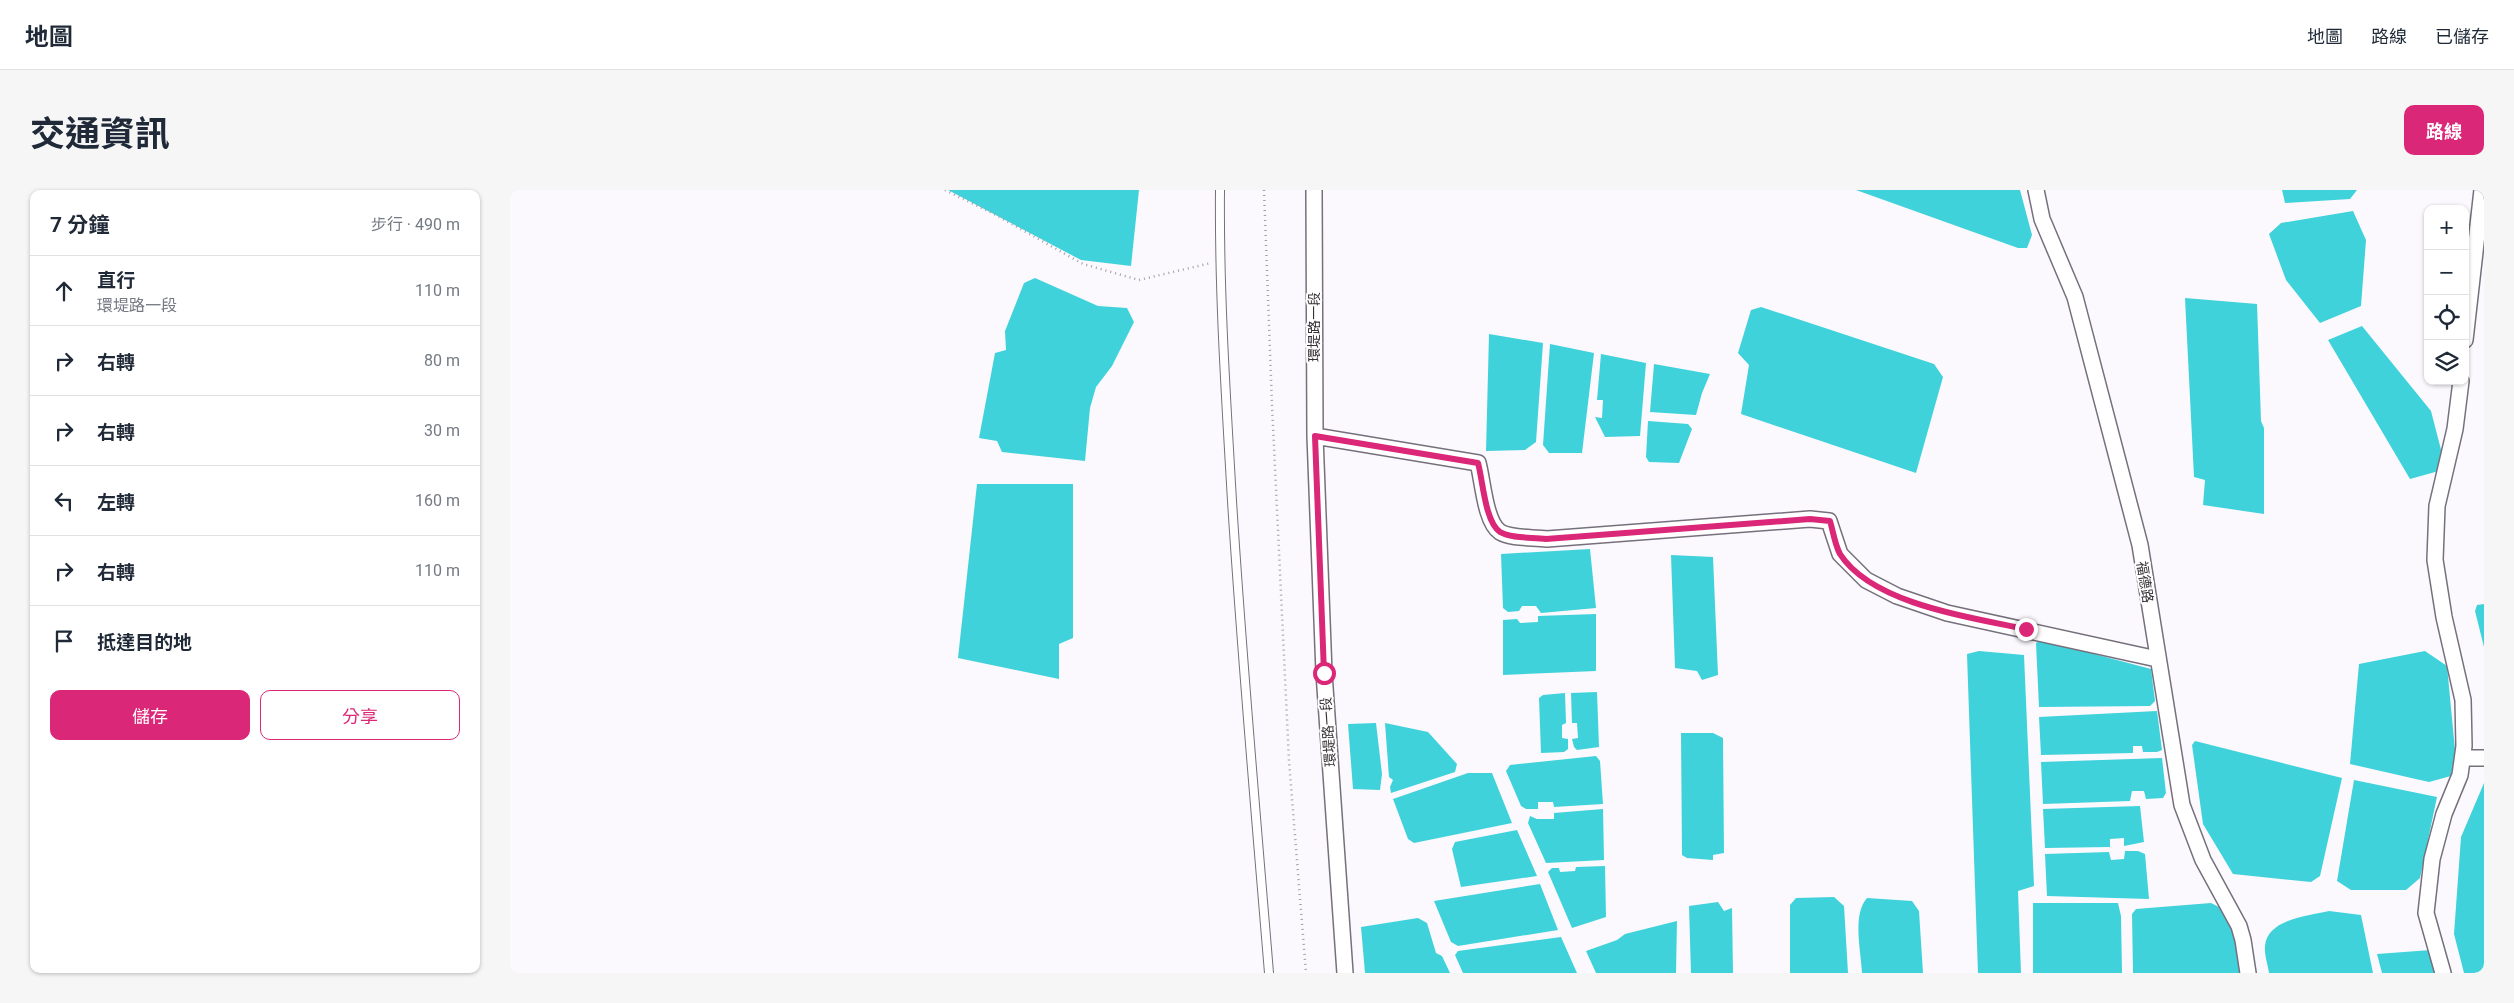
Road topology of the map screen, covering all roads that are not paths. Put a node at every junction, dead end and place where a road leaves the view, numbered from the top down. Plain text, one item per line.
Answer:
1 (1220, 190) edge
2 (1314, 190) edge
3 (2036, 190) edge
4 (2482, 190) edge
5 (2469, 305) edge
6 (2461, 385) edge
7 (1315, 436) junction
8 (2157, 659) junction
9 (2464, 758) junction
10 (2484, 758) edge
11 (1269, 973) edge
12 (1345, 973) edge
13 (2248, 973) edge
14 (2443, 973) edge

1 - 11 lane
2 - 7 street, 環堤路一段
3 - 8 street, 福德路
4 - 5 street
6 - 9 street
7 - 8 street
7 - 12 street, 環堤路一段
8 - 13 street, 福德路
9 - 10 street
9 - 14 street

